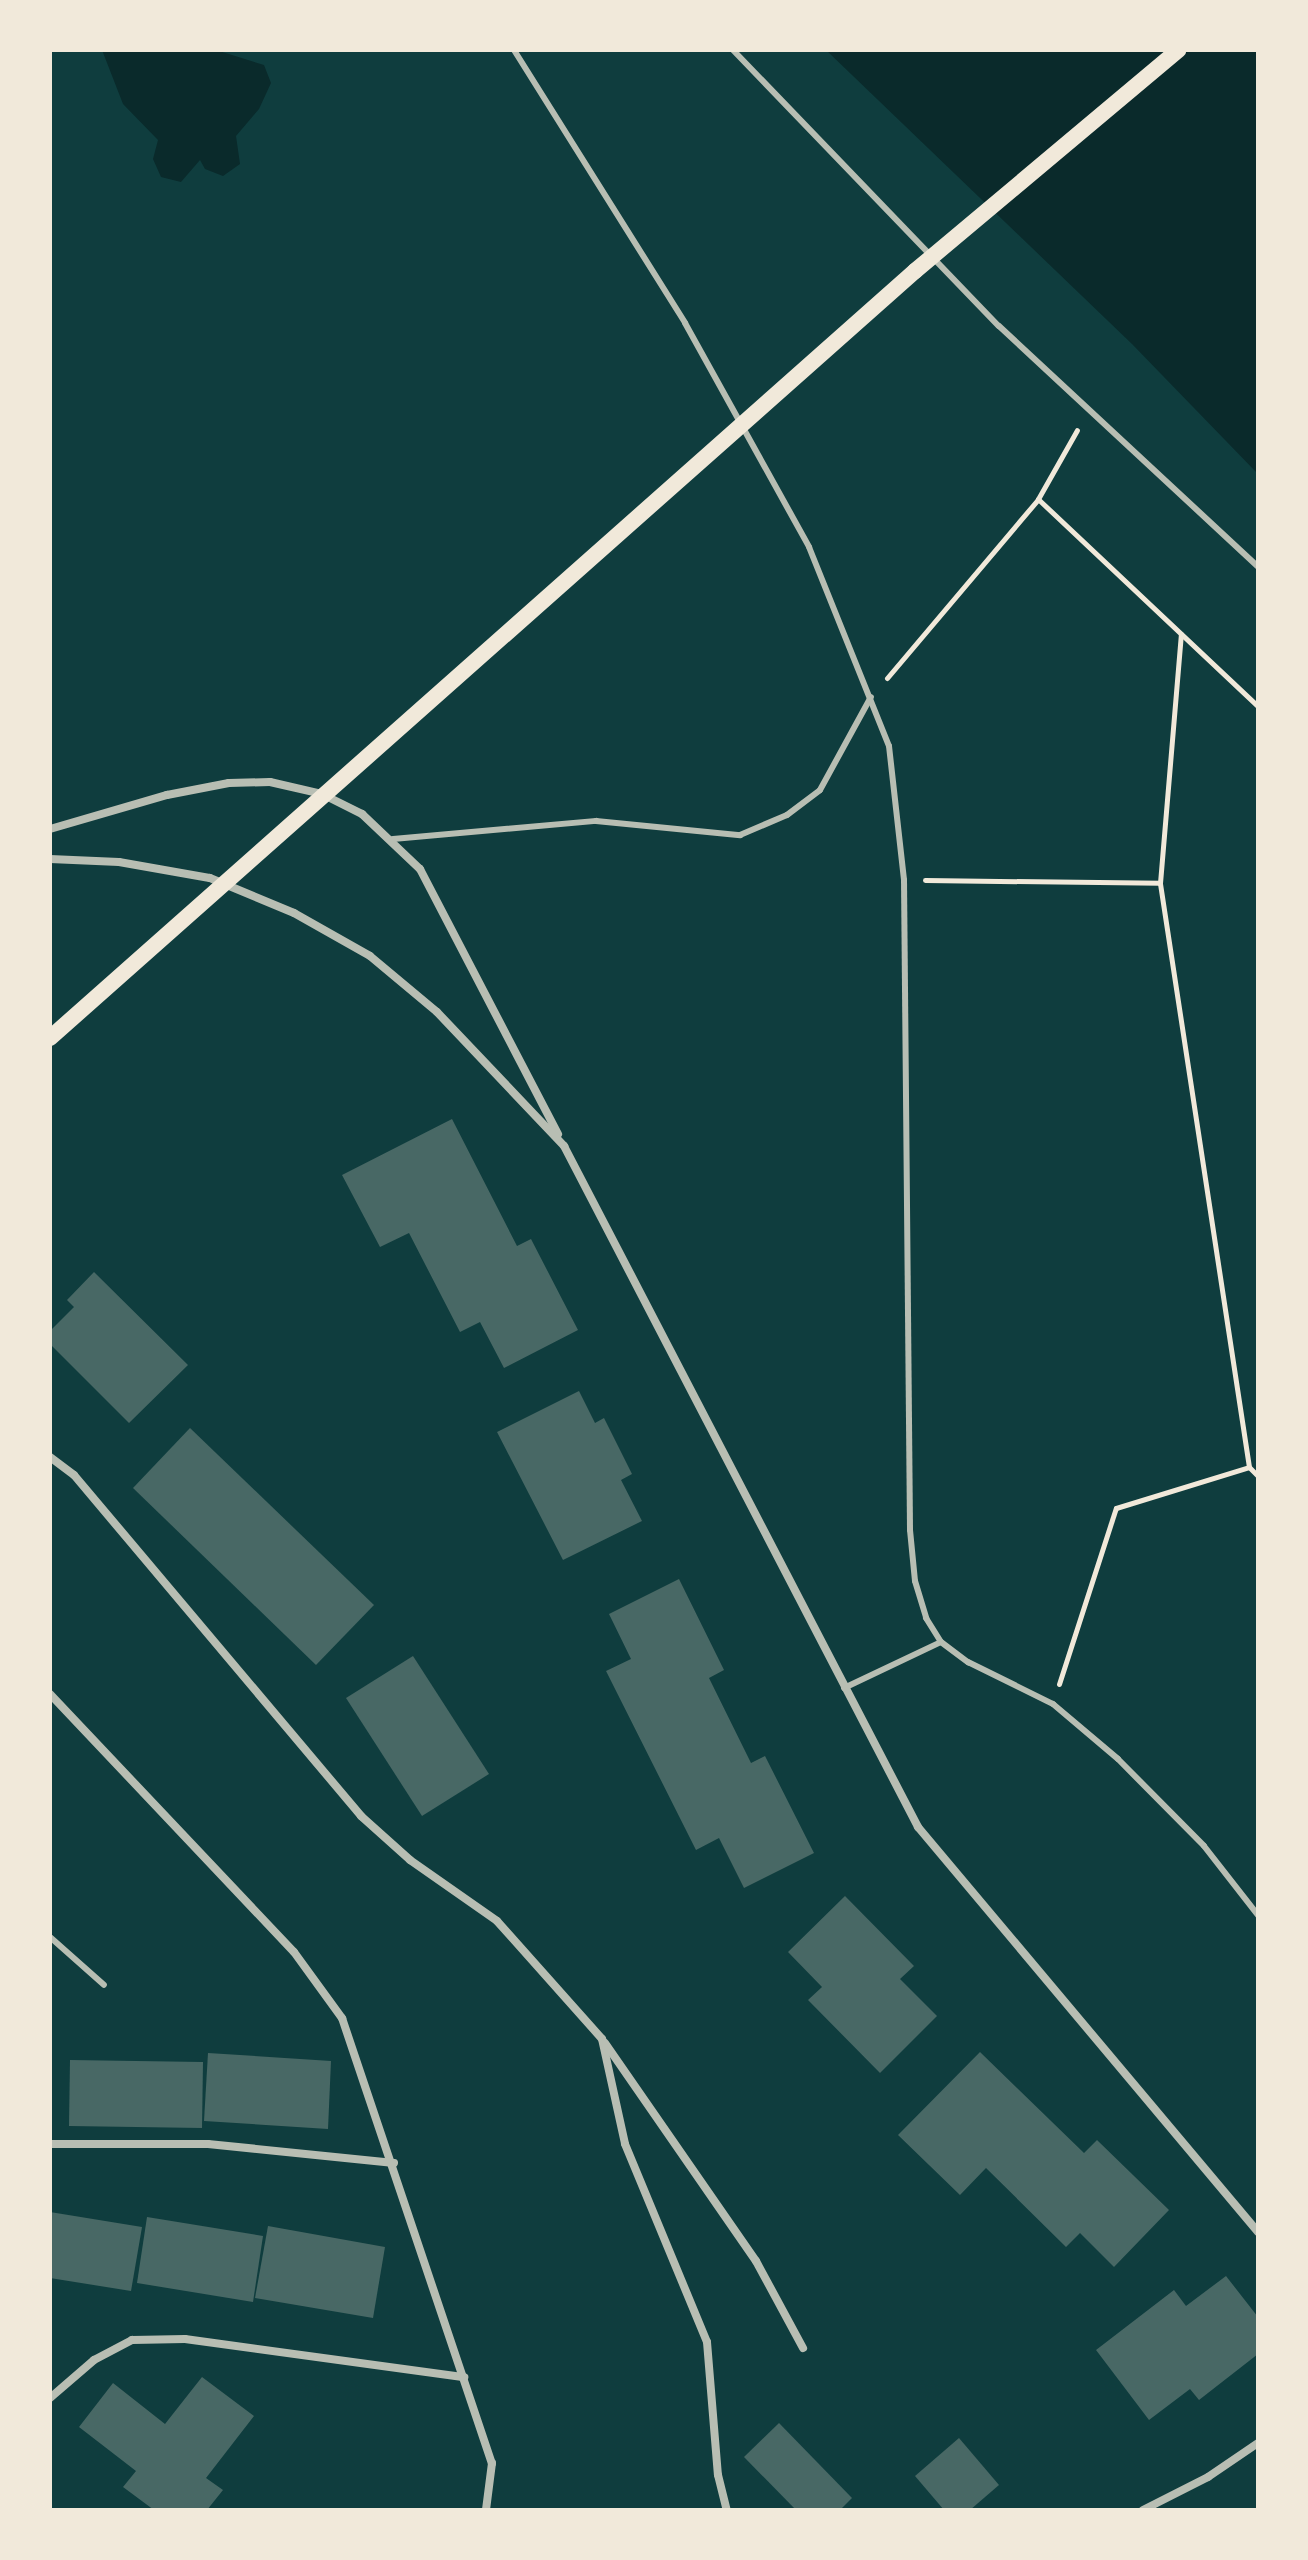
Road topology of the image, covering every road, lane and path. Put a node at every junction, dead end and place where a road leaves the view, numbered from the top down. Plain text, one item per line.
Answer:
1 (514, 50) edge
2 (733, 50) edge
3 (1178, 50) edge
4 (1089, 410) junction
5 (1038, 499) junction
6 (1258, 567) edge
7 (1181, 633) junction
8 (871, 697) junction
9 (1258, 706) edge
10 (50, 829) edge
11 (393, 839) junction
12 (50, 859) edge
13 (904, 880) junction
14 (1160, 883) junction
15 (50, 1038) edge
16 (564, 1146) junction
17 (50, 1457) edge
18 (1249, 1467) junction
19 (1258, 1476) edge
20 (941, 1642) junction
21 (844, 1688) junction
22 (50, 1694) edge
23 (1053, 1704) junction
24 (1258, 1915) edge
25 (50, 1937) edge
26 (104, 1985) dead end
27 (602, 2039) junction
28 (50, 2144) edge
29 (394, 2163) junction
30 (1258, 2232) edge
31 (803, 2348) dead end
32 (464, 2377) junction
33 (50, 2398) edge
34 (1258, 2443) edge
35 (486, 2510) edge
36 (727, 2510) edge
37 (1143, 2510) edge

1 - 8 lane
2 - 4 lane
3 - 15 main road
4 - 5 path
4 - 6 lane
5 - 7 path
5 - 8 path
7 - 9 path
7 - 14 path
8 - 11 lane
8 - 13 lane
10 - 11 street
11 - 16 street
12 - 16 street
13 - 14 path
13 - 20 lane
14 - 18 path
16 - 21 street
17 - 27 street
18 - 19 path
18 - 23 path
20 - 21 lane
20 - 23 lane
21 - 30 street
22 - 29 street
23 - 24 lane
25 - 26 lane
27 - 31 street
27 - 36 street
28 - 29 street
29 - 32 street
32 - 33 street
32 - 35 street
34 - 37 street

